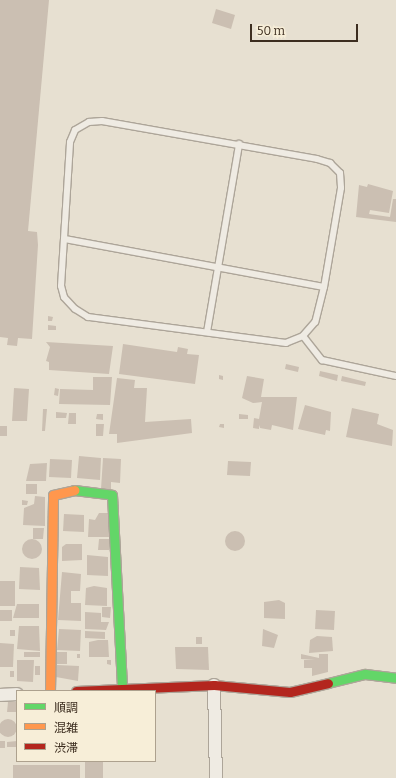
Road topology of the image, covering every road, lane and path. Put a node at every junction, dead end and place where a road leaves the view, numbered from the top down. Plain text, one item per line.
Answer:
1 (239, 144) junction
2 (65, 240) junction
3 (218, 268) junction
4 (324, 287) junction
5 (208, 332) junction
6 (303, 336) junction
7 (396, 376) edge
8 (396, 678) edge
9 (214, 684) junction
10 (122, 688) junction
11 (50, 690) edge
12 (91, 690) edge
13 (16, 694) edge
14 (0, 695) edge
15 (216, 778) edge

1 - 2 lane
1 - 3 lane
1 - 4 lane
2 - 3 lane
2 - 5 lane
3 - 4 lane
3 - 5 lane
4 - 6 lane
5 - 6 lane
6 - 7 lane
8 - 9 street
9 - 10 street
9 - 15 street
10 - 11 street
10 - 12 street
13 - 14 street

